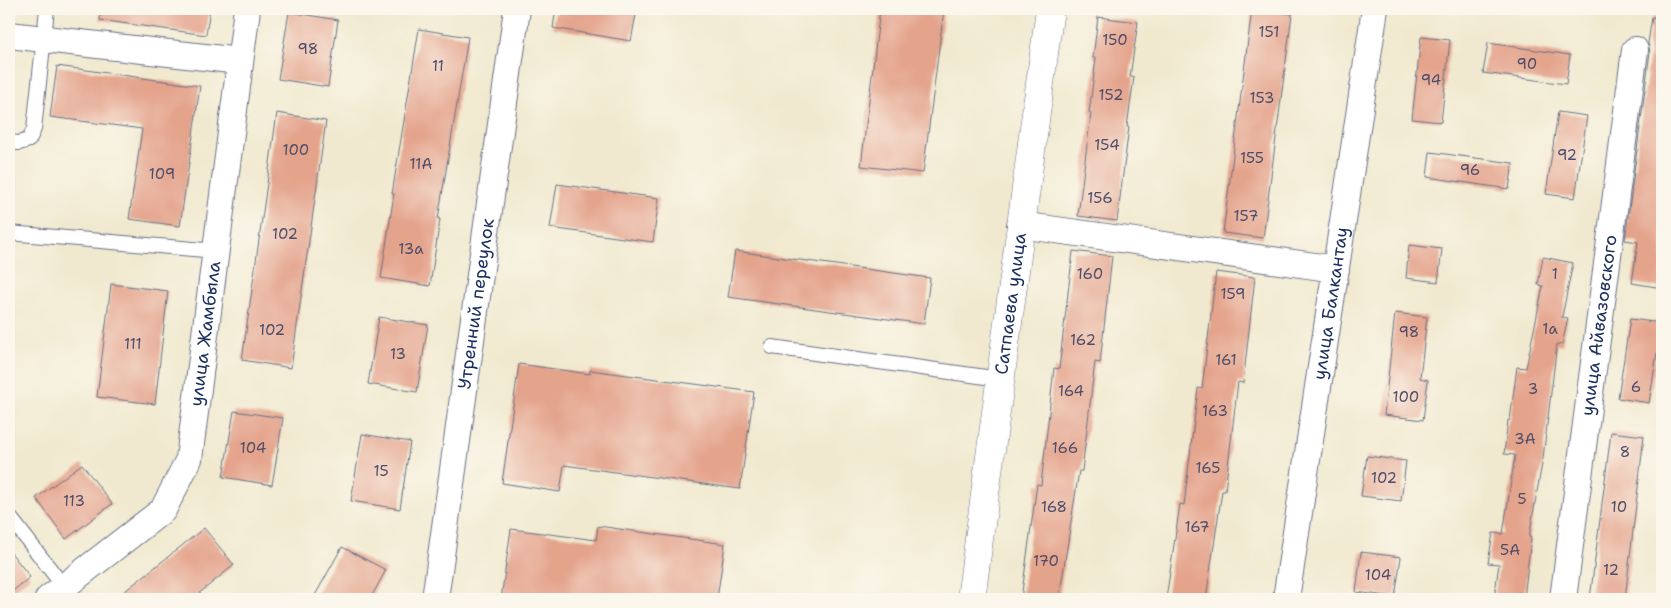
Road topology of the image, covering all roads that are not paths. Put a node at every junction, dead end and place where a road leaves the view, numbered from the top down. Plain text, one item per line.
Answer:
1 (47, 9) edge
2 (247, 9) edge
3 (517, 9) edge
4 (1050, 9) edge
5 (1375, 9) edge
6 (9, 35) edge
7 (42, 39) junction
8 (1635, 50) dead end
9 (240, 61) junction
10 (9, 142) edge
11 (1020, 224) junction
12 (9, 233) edge
13 (216, 251) junction
14 (1336, 269) junction
15 (772, 347) dead end
16 (1000, 379) junction
17 (9, 516) edge
18 (56, 593) edge
19 (435, 599) edge
20 (971, 599) edge
21 (1286, 599) edge
22 (1563, 599) edge

1 - 7 lane
2 - 9 street, улица Жамбыла
3 - 19 street, Утренний переулок
4 - 11 street, Сатпаева улица
5 - 14 street, улица Балкантау
6 - 7 street
7 - 9 street
7 - 10 lane
8 - 22 street, улица Айвазовского
9 - 13 street, улица Жамбыла
11 - 14 street
11 - 16 street, Сатпаева улица
12 - 13 lane
13 - 18 street, улица Жамбыла
14 - 21 street, улица Балкантау
15 - 16 lane
16 - 20 street, Сатпаева улица
17 - 18 lane

